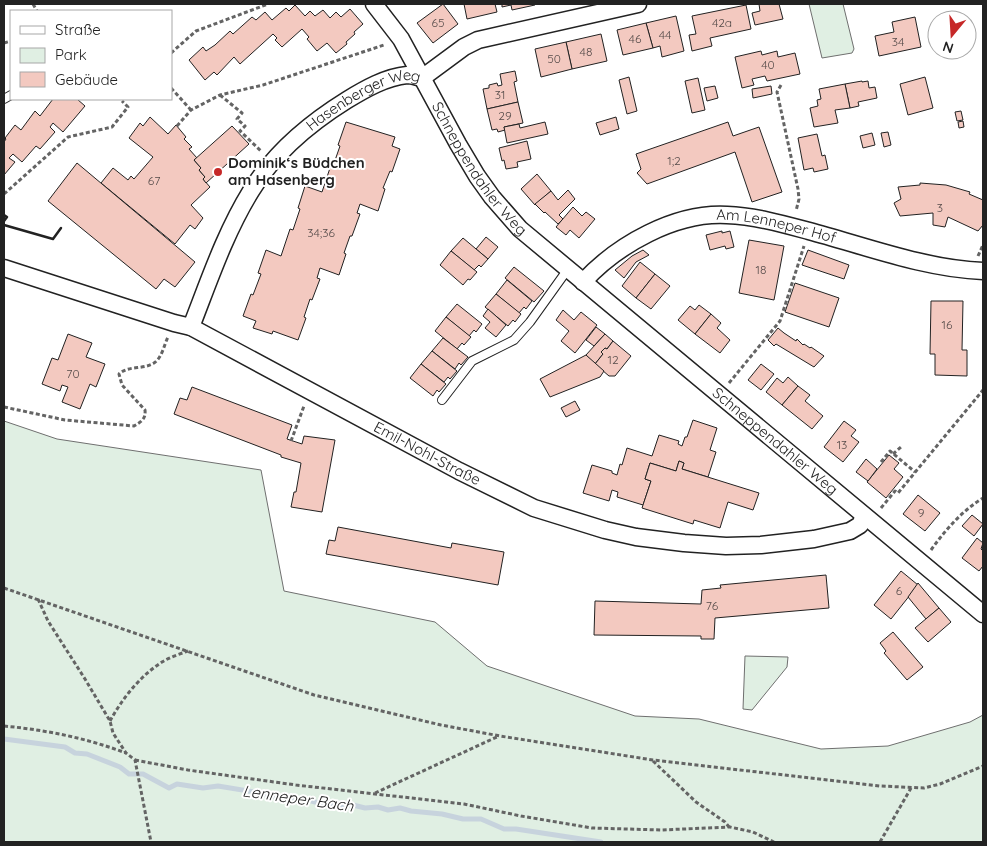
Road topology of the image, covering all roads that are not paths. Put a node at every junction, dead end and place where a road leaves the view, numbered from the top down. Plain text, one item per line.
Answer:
1 (374, 4) edge
2 (638, 4) edge
3 (422, 78) junction
4 (4, 268) edge
5 (568, 269) junction
6 (983, 271) edge
7 (583, 282) junction
8 (191, 327) junction
9 (442, 400) dead end
10 (864, 516) junction
11 (983, 614) edge

1 - 3 street, Schneppendahler Weg
2 - 3 street, Hasenberger Weg
3 - 5 street, Schneppendahler Weg
3 - 8 street, Hasenberger Weg
4 - 8 street, Emil-Nohl-Straße
5 - 7 street, Schneppendahler Weg
5 - 9 lane
6 - 7 street, Am Lenneper Hof
7 - 10 street, Schneppendahler Weg
8 - 10 street, Emil-Nohl-Straße
10 - 11 street, Schneppendahler Weg

